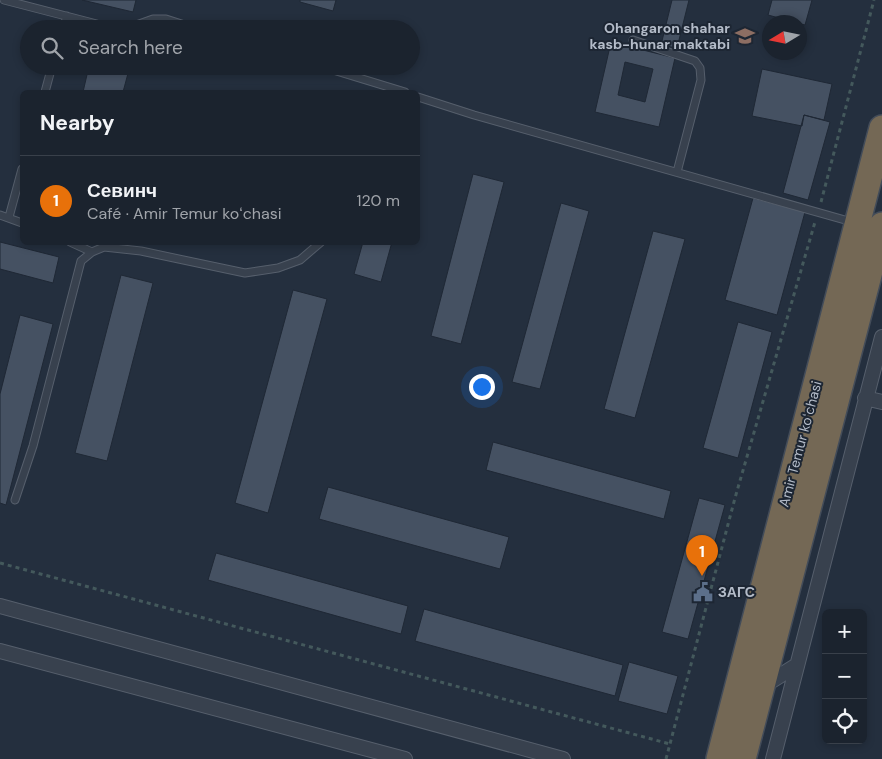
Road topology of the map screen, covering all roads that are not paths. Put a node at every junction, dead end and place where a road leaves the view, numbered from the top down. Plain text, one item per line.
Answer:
1 (4, 0) edge
2 (67, 16) junction
3 (66, 20) edge
4 (82, 20) edge
5 (150, 20) edge
6 (169, 20) edge
7 (633, 40) dead end
8 (50, 75) edge
9 (345, 75) edge
10 (46, 90) edge
11 (387, 90) edge
12 (420, 98) edge
13 (882, 128) edge
14 (677, 172) junction
15 (20, 176) edge
16 (0, 215) edge
17 (8, 218) junction
18 (20, 222) edge
19 (857, 224) junction
20 (882, 225) edge
21 (77, 245) edge
22 (318, 245) edge
23 (92, 252) junction
24 (882, 337) edge
25 (866, 398) junction
26 (882, 402) edge
27 (15, 500) dead end
28 (0, 606) edge
29 (0, 651) edge
30 (797, 665) junction
31 (761, 688) junction
32 (406, 759) edge
33 (563, 759) edge
34 (719, 759) edge
35 (743, 759) edge
36 (773, 759) edge

1 - 2 lane
2 - 3 lane
2 - 4 lane
5 - 6 lane
7 - 14 lane
8 - 10 lane
9 - 11 lane
12 - 14 lane
13 - 19 highway, Amir Temur koʻchasi
14 - 19 lane
15 - 17 lane
16 - 17 lane
17 - 18 lane
19 - 34 highway, Amir Temur koʻchasi
20 - 31 highway, Amir Temur koʻchasi
21 - 23 lane
22 - 23 lane
23 - 27 lane
24 - 25 street
25 - 26 street
25 - 30 street
28 - 33 street
29 - 32 street
30 - 31 street
30 - 36 street
31 - 35 highway, Amir Temur koʻchasi

